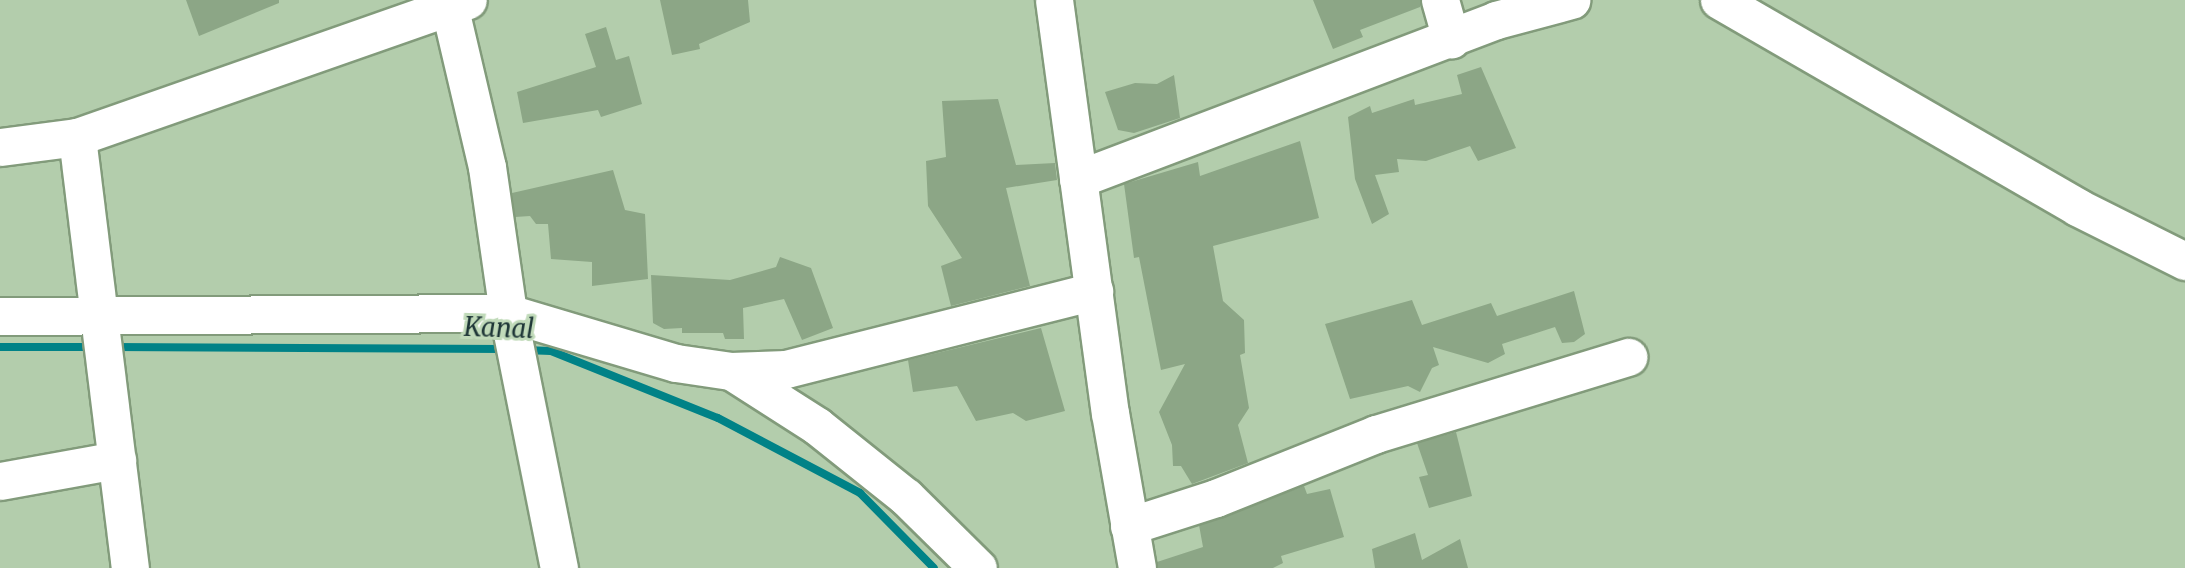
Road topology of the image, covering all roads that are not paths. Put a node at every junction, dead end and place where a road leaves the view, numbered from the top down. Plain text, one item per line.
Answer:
1 (1054, 0) edge
2 (1440, 0) edge
3 (1571, 0) edge
4 (1719, 0) edge
5 (459, 2) edge
6 (1451, 39) junction
7 (77, 136) junction
8 (0, 147) edge
9 (1078, 179) junction
10 (2185, 261) edge
11 (1094, 292) junction
12 (0, 316) edge
13 (510, 325) junction
14 (101, 340) junction
15 (1628, 357) dead end
16 (731, 371) junction
17 (117, 460) junction
18 (0, 481) edge
19 (1129, 526) junction
20 (131, 568) edge
21 (559, 568) edge
22 (978, 568) edge
23 (1138, 568) edge

1 - 9 street
2 - 6 street
3 - 6 street
4 - 10 street
5 - 7 street
5 - 13 street
6 - 9 street
7 - 8 street
7 - 14 street
9 - 11 street
11 - 16 street
11 - 19 street
12 - 14 street
13 - 14 street
13 - 16 street
13 - 21 street
14 - 17 street
15 - 19 street
16 - 22 street
17 - 18 street
17 - 20 street
19 - 23 street

